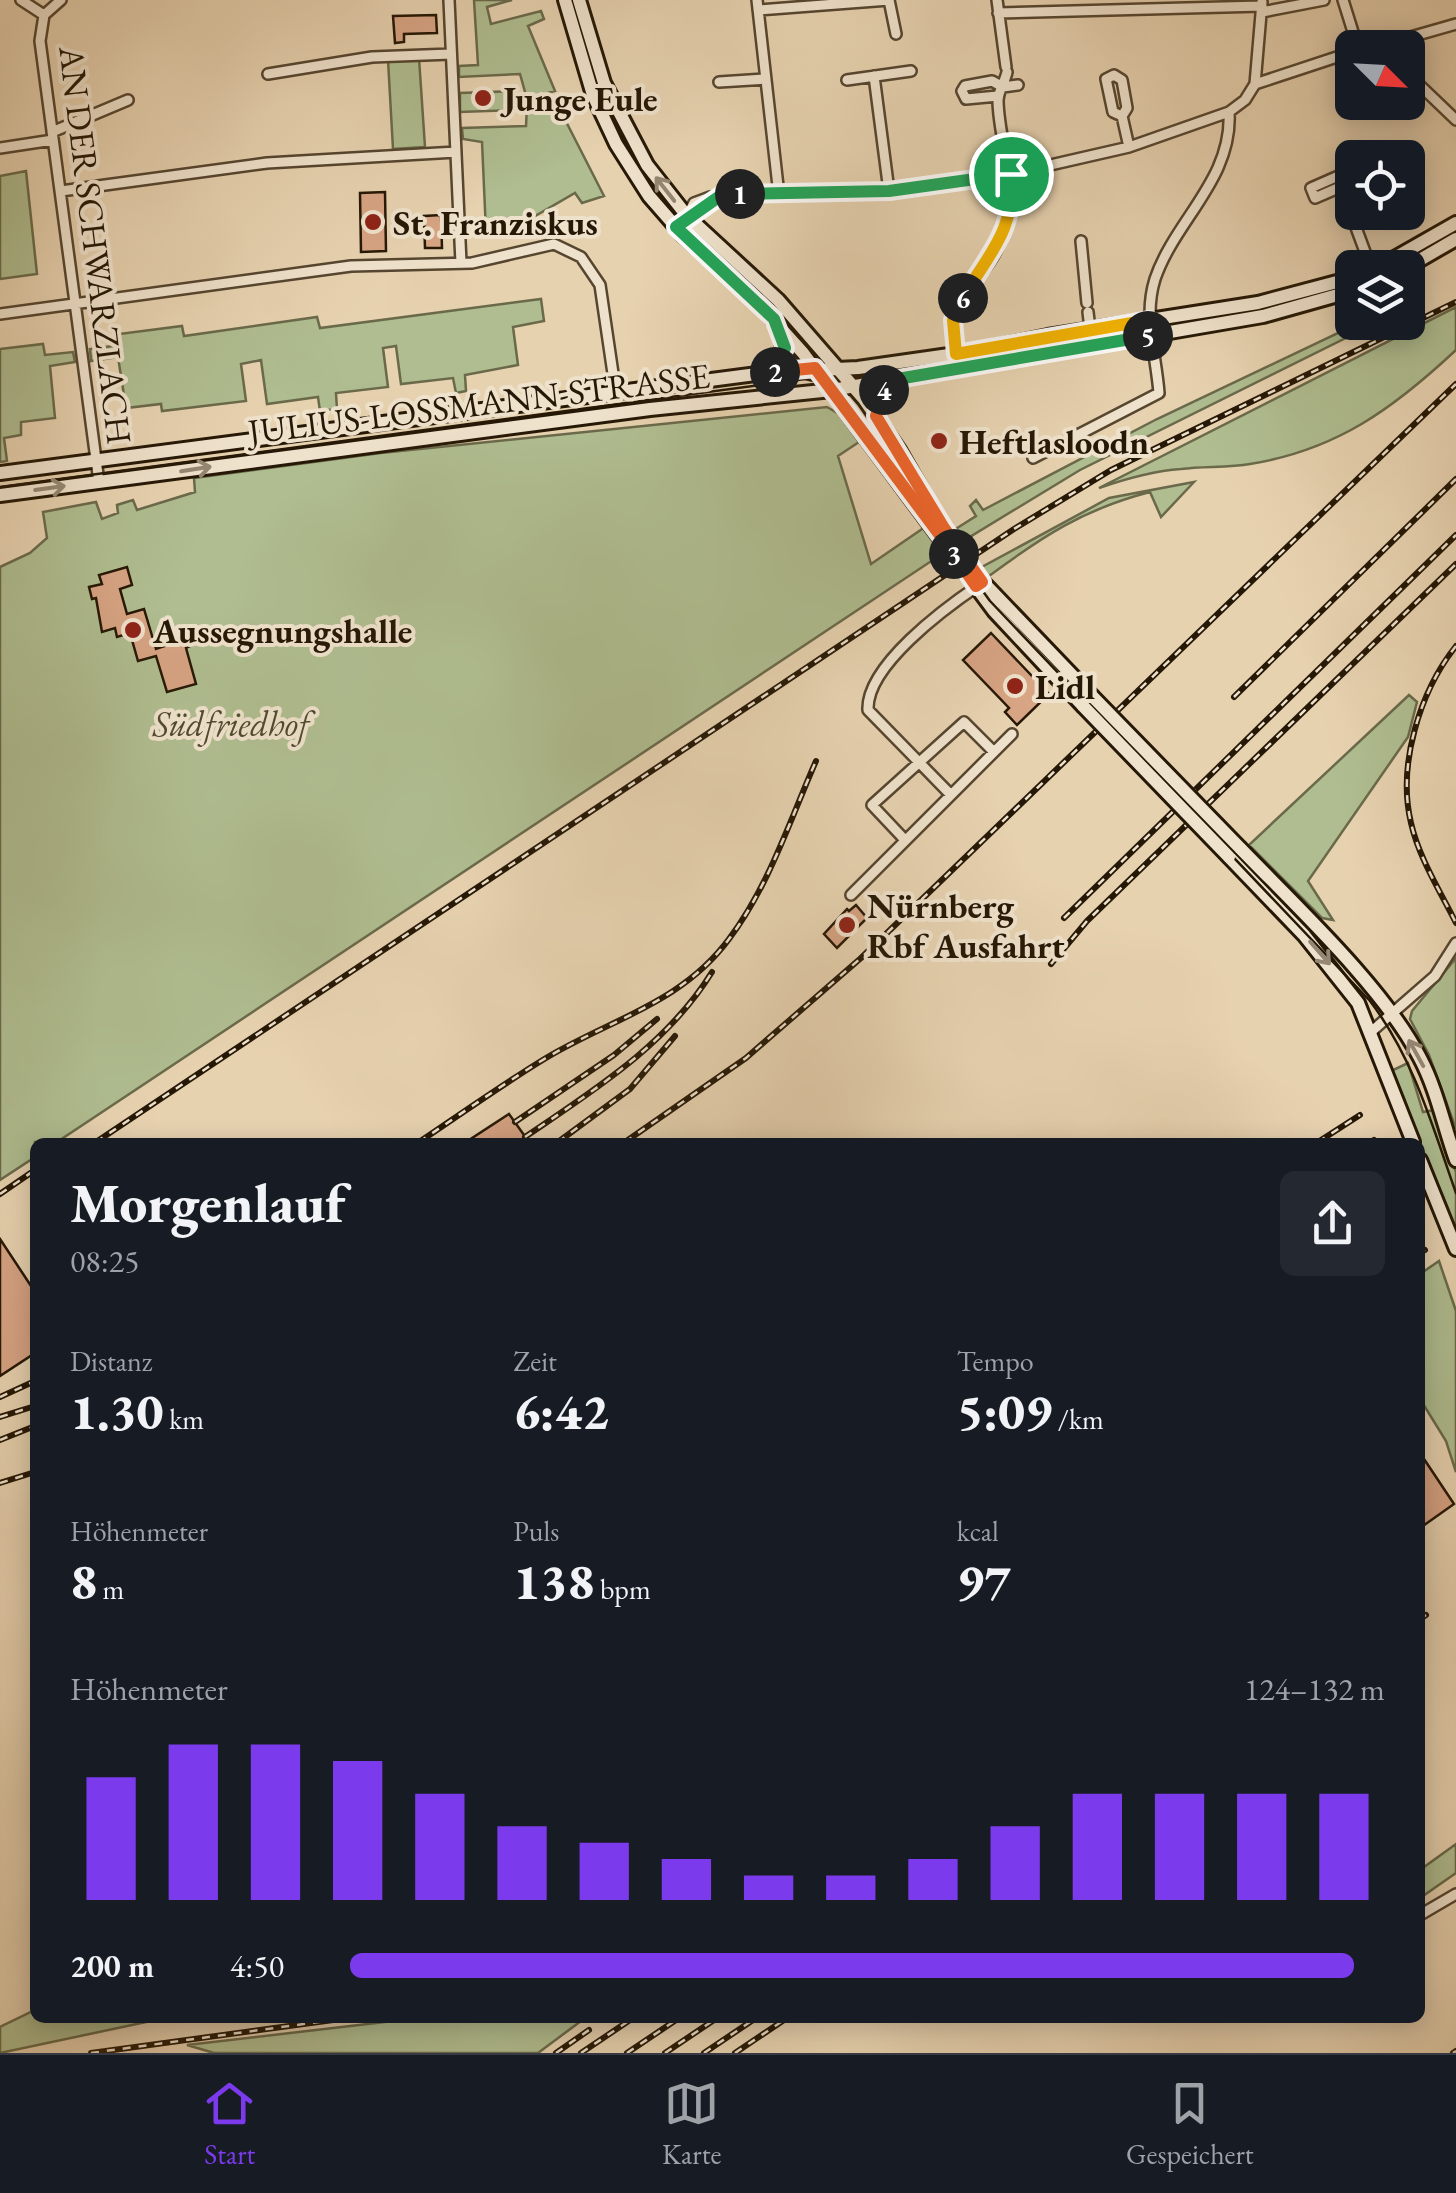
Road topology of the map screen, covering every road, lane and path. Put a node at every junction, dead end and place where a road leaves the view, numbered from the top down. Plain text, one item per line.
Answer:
1 (21, 0) edge
2 (61, 0) edge
3 (449, 0) edge
4 (565, 0) edge
5 (579, 0) edge
6 (889, 0) edge
7 (997, 0) edge
8 (1324, 0) edge
9 (1343, 0) edge
10 (758, 5) edge
11 (1262, 6) edge
12 (998, 13) junction
13 (44, 14) junction
14 (1456, 24) edge
15 (1350, 30) edge
16 (1425, 33) edge
17 (896, 34) dead end
18 (451, 54) junction
19 (1335, 57) edge
20 (912, 71) dead end
21 (268, 74) dead end
22 (874, 76) junction
23 (766, 78) junction
24 (847, 80) dead end
25 (719, 82) dead end
26 (1256, 84) junction
27 (1018, 85) dead end
28 (1425, 90) edge
29 (1000, 92) junction
30 (128, 100) dead end
31 (1230, 112) junction
32 (1122, 116) dead end
33 (1456, 120) edge
34 (52, 136) junction
35 (1129, 147) junction
36 (0, 148) edge
37 (456, 152) junction
38 (1011, 174) junction
39 (1335, 177) edge
40 (1335, 189) edge
41 (61, 190) junction
42 (889, 191) junction
43 (780, 195) junction
44 (687, 216) junction
45 (1456, 223) edge
46 (676, 227) junction
47 (1456, 239) edge
48 (1081, 241) dead end
49 (1407, 250) edge
50 (1425, 257) edge
51 (462, 263) junction
52 (1335, 283) edge
53 (1335, 296) edge
54 (76, 304) junction
55 (0, 314) edge
56 (1149, 320) junction
57 (778, 324) junction
58 (1090, 329) junction
59 (1151, 336) junction
60 (956, 354) junction
61 (815, 368) junction
62 (838, 368) junction
63 (772, 372) junction
64 (892, 380) junction
65 (853, 386) junction
66 (832, 390) junction
67 (616, 394) junction
68 (876, 416) junction
69 (1033, 458) dead end
70 (97, 461) junction
71 (0, 473) edge
72 (99, 482) junction
73 (0, 495) edge
74 (980, 584) junction
75 (1012, 734) dead end
76 (994, 752) junction
77 (919, 763) junction
78 (951, 795) junction
79 (905, 840) junction
80 (1234, 852) junction
81 (851, 895) dead end
82 (1456, 943) edge
83 (1392, 1015) junction
84 (1372, 1031) junction
85 (1412, 1138) edge
86 (1456, 1160) edge
87 (1425, 1172) edge
88 (1456, 1249) edge
89 (1456, 1894) edge
90 (1425, 1911) edge

1 - 13 street
2 - 13 street
3 - 18 street
4 - 46 main road
44 -> 5 main road
6 - 10 street
6 - 17 street
7 - 12 street
8 - 11 street
9 - 15 street
10 - 23 street
11 - 12 street
11 - 26 street
12 - 29 street
13 - 34 street, AN DER SCHWARZLACH
14 - 16 street
18 - 21 street
18 - 37 street
19 - 26 street
20 - 22 street
22 - 24 street
22 - 42 street
23 - 25 street
23 - 43 street
26 - 31 street
27 - 29 street
28 - 33 street
29 - 38 street
30 - 34 street
31 - 35 street
31 - 56 street
32 - 35 street
34 - 36 street
34 - 41 street, AN DER SCHWARZLACH
35 - 38 street
37 - 41 street
37 - 51 street
38 - 42 street
38 - 60 street
39 - 40 street
41 - 54 street, AN DER SCHWARZLACH
42 - 43 street
43 - 44 street
44 - 46 street
44 - 62 main road
45 - 49 main road
46 - 57 main road
47 - 50 main road
48 - 58 street
51 - 54 street
51 - 67 street
52 - 56 main road, JULIUS-LOSSMANN-STRASSE
53 - 59 main road, JULIUS-LOSSMANN-STRASSE
54 - 55 street
54 - 70 street, AN DER SCHWARZLACH
56 - 58 main road, JULIUS-LOSSMANN-STRASSE
56 - 59 street
57 - 61 main road
57 - 63 main road
58 - 60 main road, JULIUS-LOSSMANN-STRASSE
59 - 64 main road, JULIUS-LOSSMANN-STRASSE
59 - 69 street
60 - 62 main road, JULIUS-LOSSMANN-STRASSE
61 - 62 main road, JULIUS-LOSSMANN-STRASSE
61 - 63 main road, JULIUS-LOSSMANN-STRASSE
61 - 66 main road
62 - 65 main road
63 - 67 main road, JULIUS-LOSSMANN-STRASSE
64 - 65 main road, JULIUS-LOSSMANN-STRASSE
64 - 68 main road
65 - 66 main road, JULIUS-LOSSMANN-STRASSE
65 - 68 main road
72 -> 66 main road, JULIUS-LOSSMANN-STRASSE
66 - 74 main road
67 - 70 main road, JULIUS-LOSSMANN-STRASSE
68 - 74 main road
70 - 71 main road, JULIUS-LOSSMANN-STRASSE
70 - 72 street, AN DER SCHWARZLACH
73 -> 72 main road, JULIUS-LOSSMANN-STRASSE
74 - 77 street
74 - 80 main road, bridge
75 - 76 street
76 - 77 street
76 - 78 street
77 - 78 street
77 - 79 street
78 - 79 street
79 - 81 street
80 - 83 main road
80 -> 84 main road
82 - 83 street
83 - 84 street
86 -> 83 main road
84 - 85 main road
87 - 88 main road
89 - 90 street

